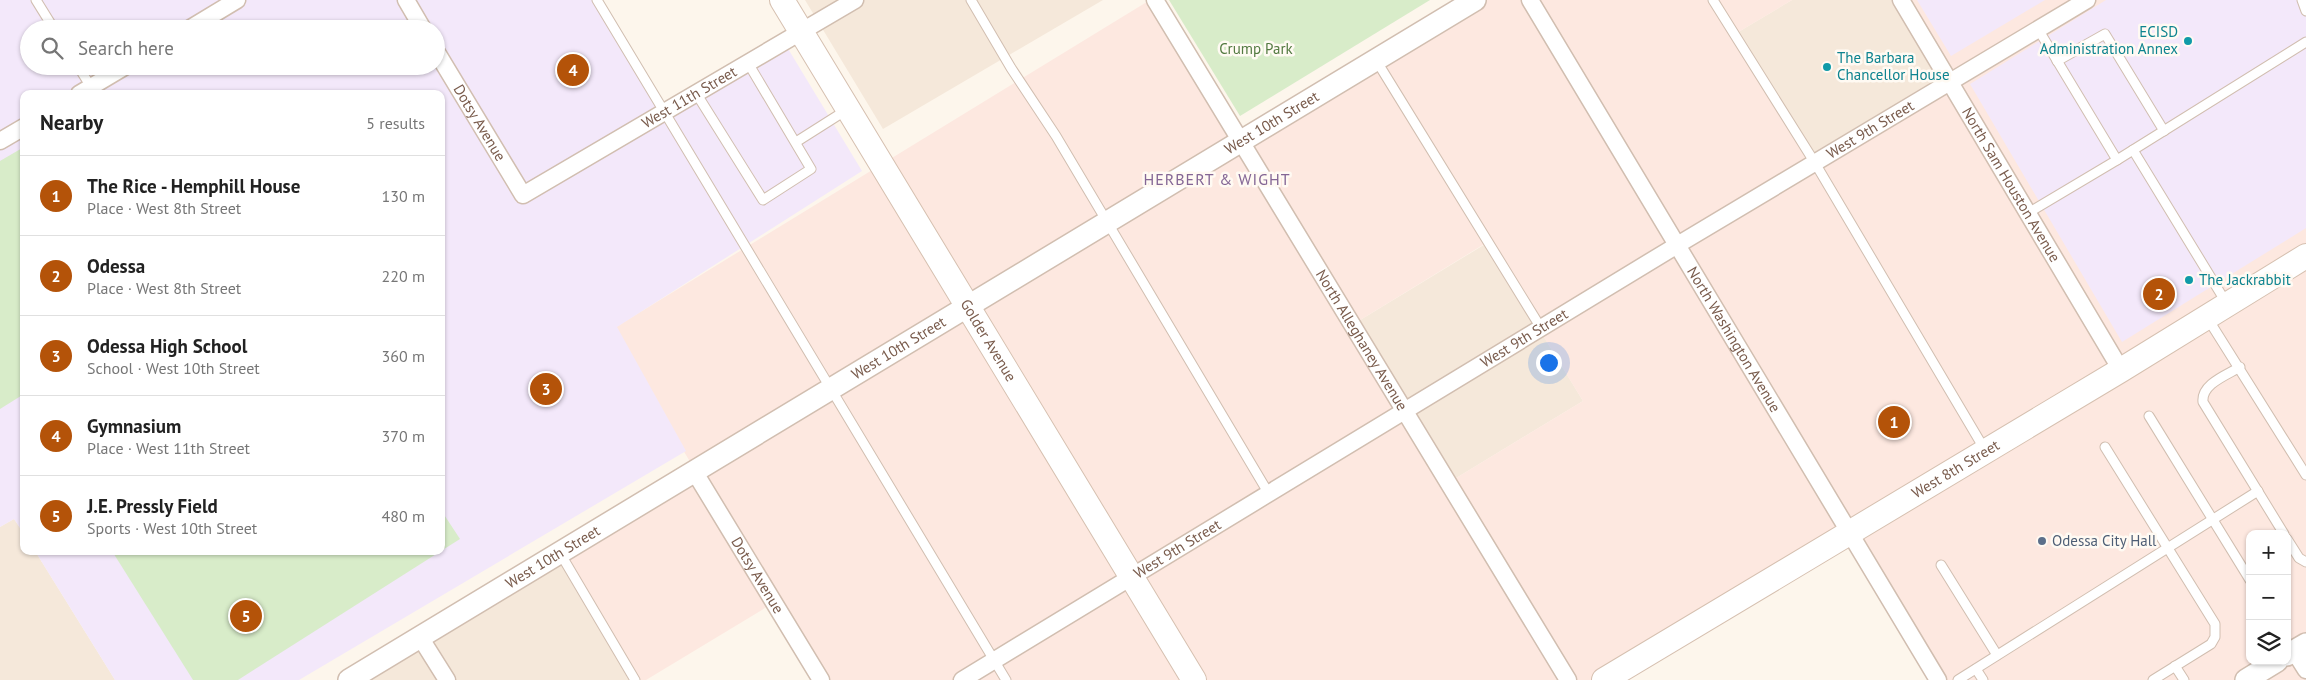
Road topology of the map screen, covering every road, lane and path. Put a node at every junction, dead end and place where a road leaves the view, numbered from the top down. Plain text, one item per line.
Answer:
1 (36, 0) edge
2 (237, 0) edge
3 (406, 0) edge
4 (597, 0) edge
5 (782, 0) edge
6 (854, 0) edge
7 (971, 0) edge
8 (1155, 0) edge
9 (1475, 0) edge
10 (1530, 0) edge
11 (1713, 0) edge
12 (1901, 0) edge
13 (2087, 0) edge
14 (2302, 0) edge
15 (2306, 11) edge
16 (48, 20) edge
17 (204, 20) edge
18 (418, 20) edge
19 (2038, 30) junction
20 (802, 32) junction
21 (2306, 42) edge
22 (1376, 60) junction
23 (2057, 61) junction
24 (748, 63) junction
25 (445, 66) edge
26 (81, 75) edge
27 (111, 75) edge
28 (1951, 82) junction
29 (85, 90) edge
30 (696, 93) junction
31 (848, 108) junction
32 (666, 111) junction
33 (20, 129) edge
34 (2164, 131) junction
35 (0, 141) edge
36 (796, 142) junction
37 (1241, 142) junction
38 (2133, 150) junction
39 (2117, 160) junction
40 (1815, 163) junction
41 (523, 195) joint
42 (2028, 213) junction
43 (1107, 222) junction
44 (1679, 244) junction
45 (2306, 256) edge
46 (2227, 304) junction
47 (968, 306) junction
48 (2207, 317) junction
49 (1541, 328) junction
50 (2240, 367) junction
51 (2120, 370) junction
52 (830, 390) junction
53 (1404, 411) junction
54 (2149, 416) dead end
55 (2105, 447) dead end
56 (1986, 450) junction
57 (694, 471) junction
58 (2306, 475) edge
59 (2258, 491) junction
60 (1269, 494) junction
61 (2212, 519) junction
62 (2282, 530) edge
63 (1849, 532) junction
64 (2291, 545) edge
65 (2168, 546) junction
66 (560, 553) junction
67 (2306, 562) edge
68 (1941, 564) dead end
69 (2247, 575) edge
70 (1132, 576) junction
71 (420, 637) junction
72 (2291, 653) edge
73 (1997, 655) junction
74 (994, 660) junction
75 (2271, 665) edge
76 (2175, 666) junction
77 (1976, 669) junction
78 (2306, 670) edge
79 (349, 680) edge
80 (447, 680) edge
81 (635, 680) edge
82 (821, 680) edge
83 (962, 680) edge
84 (1006, 680) edge
85 (1194, 680) edge
86 (1568, 680) edge
87 (1604, 680) edge
88 (1938, 680) edge
89 (1958, 680) edge
90 (1983, 680) edge
91 (2152, 680) edge
92 (2184, 680) edge
93 (2246, 680) edge

1 - 16 lane
2 - 17 street
3 - 18 street
4 - 32 lane
5 - 20 main road, Golder Avenue
6 - 20 street, West 11th Street
7 - 43 lane
8 - 37 street, North Alleghaney Avenue
9 - 22 street, West 10th Street
10 - 44 street, North Washington Avenue
11 - 40 lane
12 - 28 street, North Sam Houston Avenue
13 - 19 street, West 9th Street
14 - 15 lane
19 - 23 lane
19 - 28 street, West 9th Street
20 - 24 street, West 11th Street
20 - 31 main road, Golder Avenue
21 - 34 lane
22 - 37 street, West 10th Street
22 - 49 lane
23 - 34 lane
23 - 39 lane
24 - 30 street, West 11th Street
24 - 36 lane
25 - 41 street, Dotsy Avenue
26 - 29 lane
27 - 29 street
28 - 40 street, West 9th Street
28 - 42 street, North Sam Houston Avenue
30 - 32 street, West 11th Street
30 - 36 lane
31 - 36 lane
31 - 47 main road, Golder Avenue
32 - 41 street, West 11th Street
32 - 52 lane
33 - 35 street
34 - 38 lane
37 - 43 street, West 10th Street
37 - 53 street, North Alleghaney Avenue
38 - 39 lane
38 - 46 lane
39 - 42 lane
40 - 44 street, West 9th Street
40 - 56 lane
42 - 51 street, North Sam Houston Avenue
43 - 47 street, West 10th Street
43 - 60 lane
44 - 49 street, West 9th Street
44 - 63 street, North Washington Avenue
45 - 46 main road, West 8th Street
46 - 48 main road, West 8th Street
47 - 52 street, West 10th Street
47 - 70 main road, Golder Avenue
48 - 50 lane
48 - 51 main road, West 8th Street
49 - 53 street, West 9th Street
50 - 58 lane
50 - 59 lane
51 - 56 main road, West 8th Street
52 - 57 street, West 10th Street
52 - 74 lane
53 - 60 street, West 9th Street
53 - 86 street, North Alleghaney Avenue
54 - 61 lane
55 - 65 lane
56 - 63 main road, West 8th Street
57 - 66 street, West 10th Street
57 - 82 street, Dotsy Avenue
59 - 61 lane
59 - 62 lane
60 - 70 street, West 9th Street
61 - 65 lane
61 - 69 lane
63 - 87 main road, West 8th Street
63 - 88 street, North Washington Avenue
64 - 67 lane
65 - 73 lane
65 - 76 lane
66 - 71 street, West 10th Street
66 - 81 lane
68 - 73 lane
70 - 74 street, West 9th Street
70 - 85 main road, Golder Avenue
71 - 79 street, West 10th Street
71 - 80 street
72 - 78 street
73 - 77 lane
74 - 83 street, West 9th Street
74 - 84 lane
75 - 93 street
76 - 91 lane
76 - 92 lane
77 - 89 lane
77 - 90 lane

